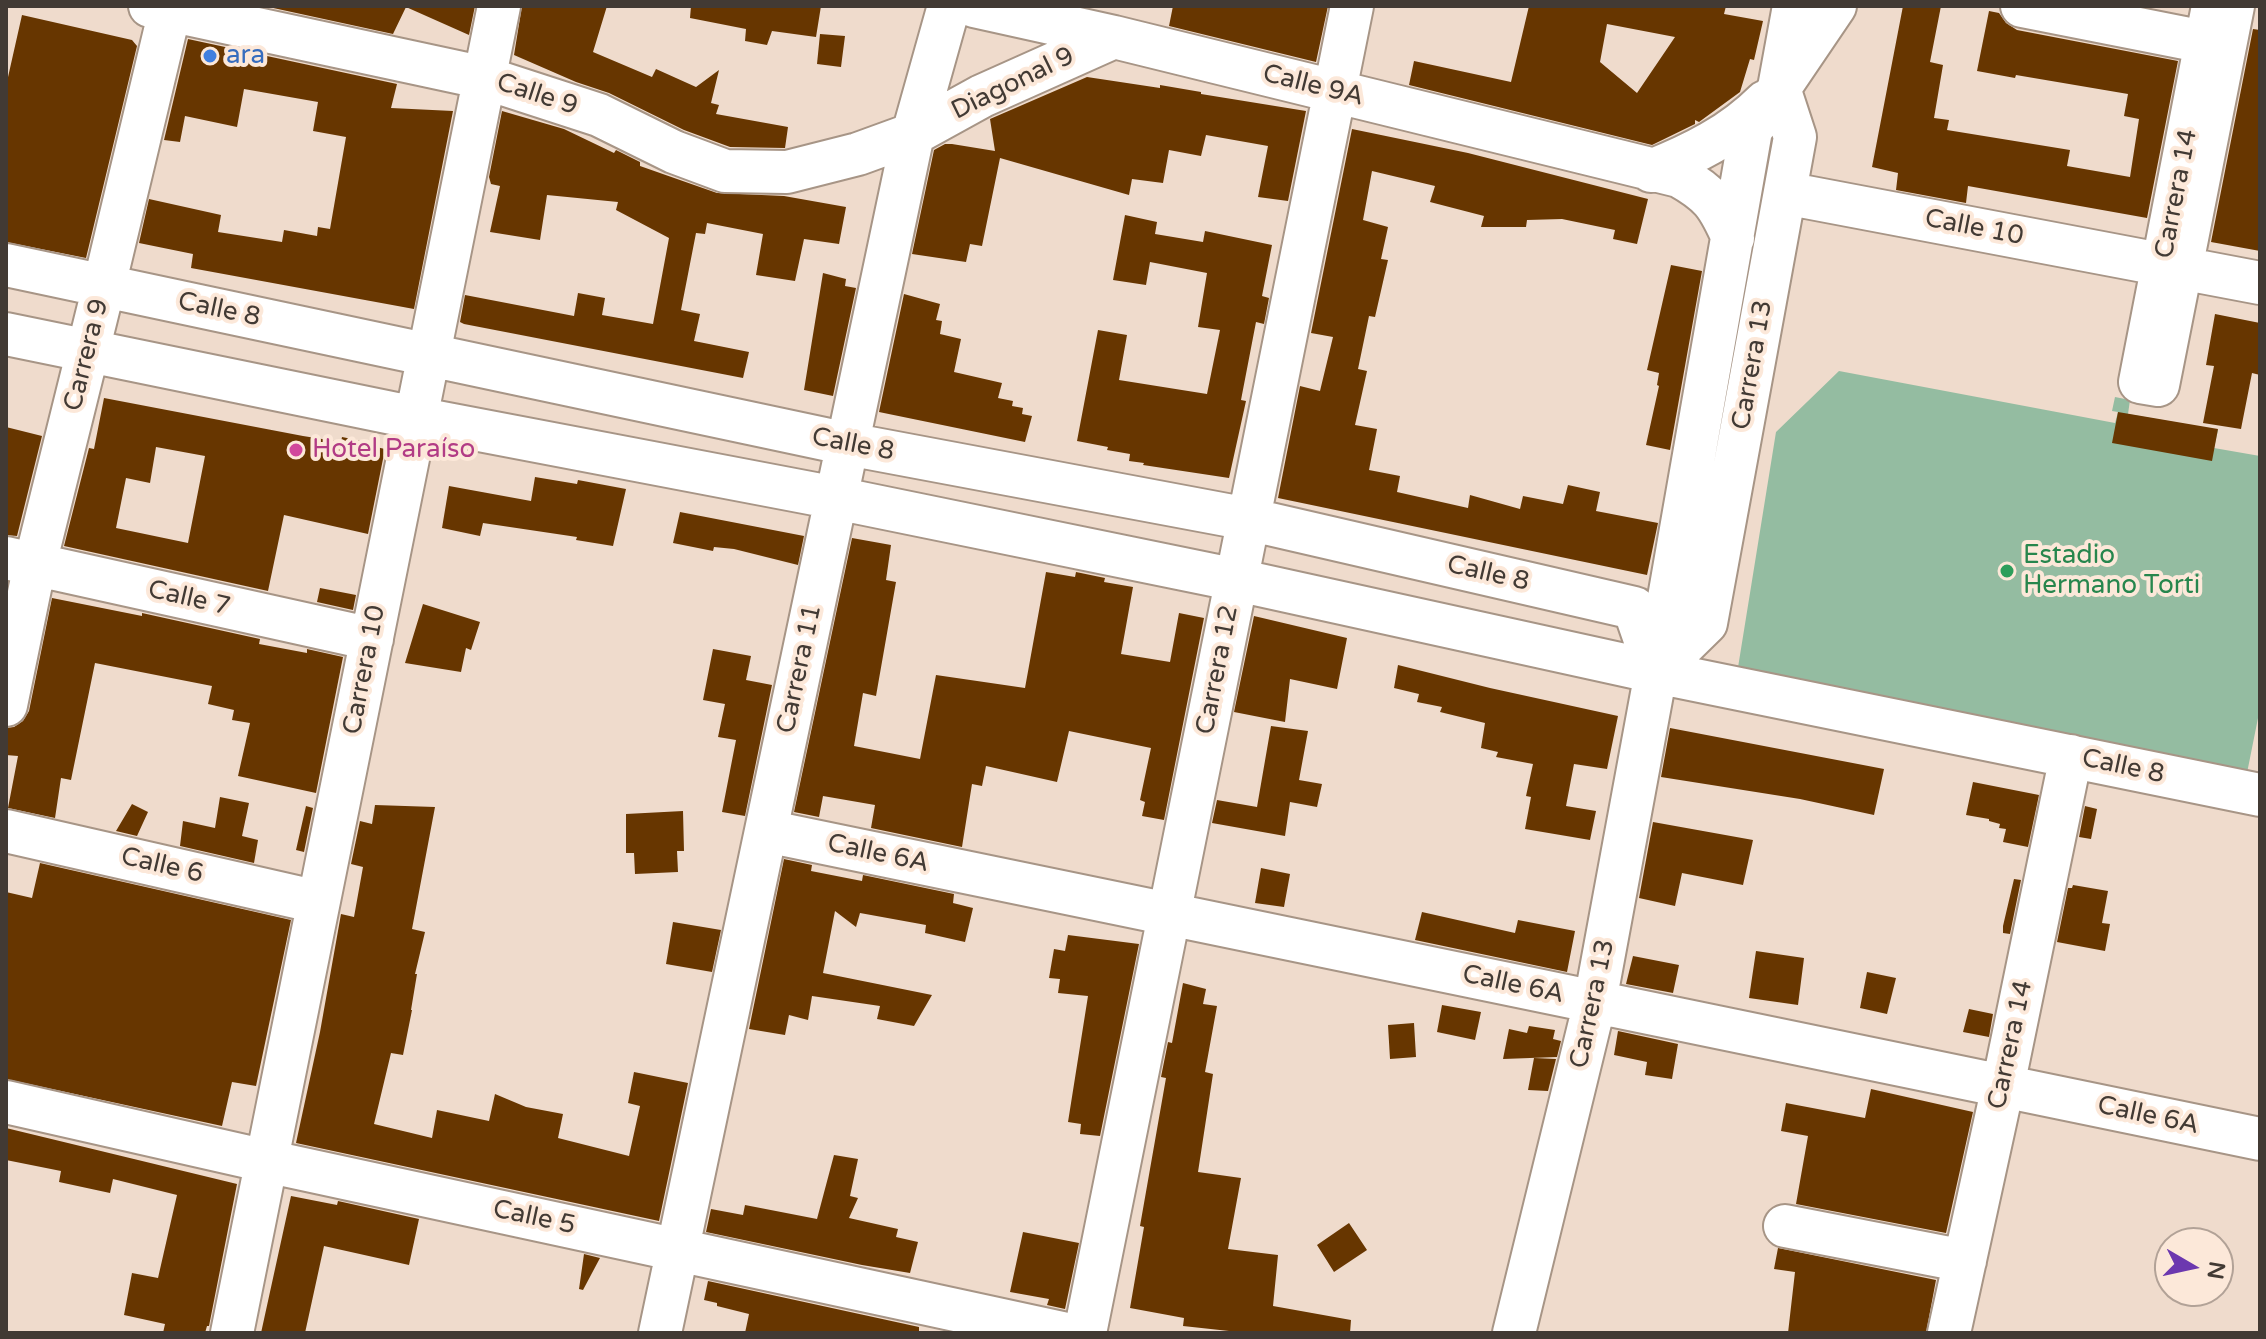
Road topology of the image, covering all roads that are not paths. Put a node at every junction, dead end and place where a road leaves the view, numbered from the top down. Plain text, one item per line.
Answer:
1 (499, 6) edge
2 (949, 6) edge
3 (974, 6) edge
4 (1352, 6) edge
5 (1794, 6) edge
6 (1835, 6) edge
7 (2022, 6) edge
8 (2233, 6) edge
9 (163, 7) edge
10 (2214, 32) edge
11 (1114, 37) junction
12 (485, 78) junction
13 (1779, 88) junction
14 (1334, 92) junction
15 (913, 134) junction
16 (1651, 171) junction
17 (1785, 193) junction
18 (1733, 238) junction
19 (6, 265) edge
20 (2172, 266) junction
21 (2260, 283) edge
22 (104, 286) junction
23 (6, 334) edge
24 (87, 350) junction
25 (429, 355) junction
26 (2140, 382) dead end
27 (416, 418) junction
28 (848, 444) junction
29 (836, 498) junction
30 (1248, 519) junction
31 (21, 561) edge
32 (1237, 580) junction
33 (372, 639) junction
34 (1656, 672) junction
35 (6, 705) edge
36 (2071, 756) junction
37 (2260, 795) edge
38 (6, 831) edge
39 (766, 831) junction
40 (318, 902) junction
41 (1169, 914) junction
42 (1595, 1002) junction
43 (2003, 1086) junction
44 (6, 1102) edge
45 (2260, 1139) edge
46 (266, 1161) junction
47 (1785, 1226) dead end
48 (677, 1249) junction
49 (1965, 1261) junction
50 (232, 1333) edge
51 (660, 1333) edge
52 (1062, 1333) edge
53 (1085, 1333) edge
54 (1514, 1333) edge
55 (1949, 1333) edge

1 - 12 street, Carrera 10
2 - 15 street, Carrera 11
3 - 11 street, Calle 9A
4 - 14 street, Carrera 12
5 - 13 street, Carrera 13
6 - 13 street
7 - 10 street
8 - 10 street, Carrera 14
9 - 12 street, Calle 9
9 - 22 street, Carrera 9
10 - 20 street, Carrera 14
11 - 14 street, Calle 9A
11 - 15 street, Diagonal 9
12 - 15 street, Calle 9
12 - 25 street, Carrera 10
13 - 16 street
13 - 17 street, Carrera 13
13 - 18 street, Carrera 13
14 - 16 street, Calle 9A
14 - 30 street, Carrera 12
15 - 28 street, Carrera 11
16 - 18 street, Calle 9A
17 - 20 street, Calle 10
17 - 34 street, Carrera 13
18 - 34 street, Carrera 13
19 - 22 street, Calle 8
20 - 21 street
20 - 26 street, Carrera 14
22 - 24 street, Carrera 9
22 - 25 street, Calle 8
23 - 24 street, Calle 8
24 - 27 street, Calle 8
24 - 31 street, Carrera 9
25 - 27 street, Carrera 10
25 - 28 street, Calle 8
27 - 29 street, Calle 8
27 - 33 street, Carrera 10
28 - 29 street, Carrera 11
28 - 30 street, Calle 8
29 - 32 street, Calle 8
29 - 39 street, Carrera 11
30 - 32 street, Carrera 12
30 - 34 street, Calle 8
31 - 33 street, Calle 7
31 - 35 street, Carrera 9
32 - 34 street, Calle 8
32 - 41 street, Carrera 12
33 - 40 street, Carrera 10
34 - 36 street, Calle 8
34 - 42 street, Carrera 13
36 - 37 street, Calle 8
36 - 43 street, Carrera 14
38 - 40 street, Calle 6
39 - 41 street, Calle 6A
39 - 48 street, Carrera 11
40 - 46 street, Carrera 10
41 - 42 street, Calle 6A
41 - 53 street, Carrera 12
42 - 43 street, Calle 6A
42 - 54 street, Carrera 13
43 - 45 street, Calle 6A
43 - 49 street, Carrera 14
44 - 46 street, Calle 5
46 - 48 street, Calle 5
46 - 50 street, Carrera 10
47 - 49 street
48 - 51 street, Carrera 11
48 - 52 street, Calle 5
49 - 55 street, Carrera 14

